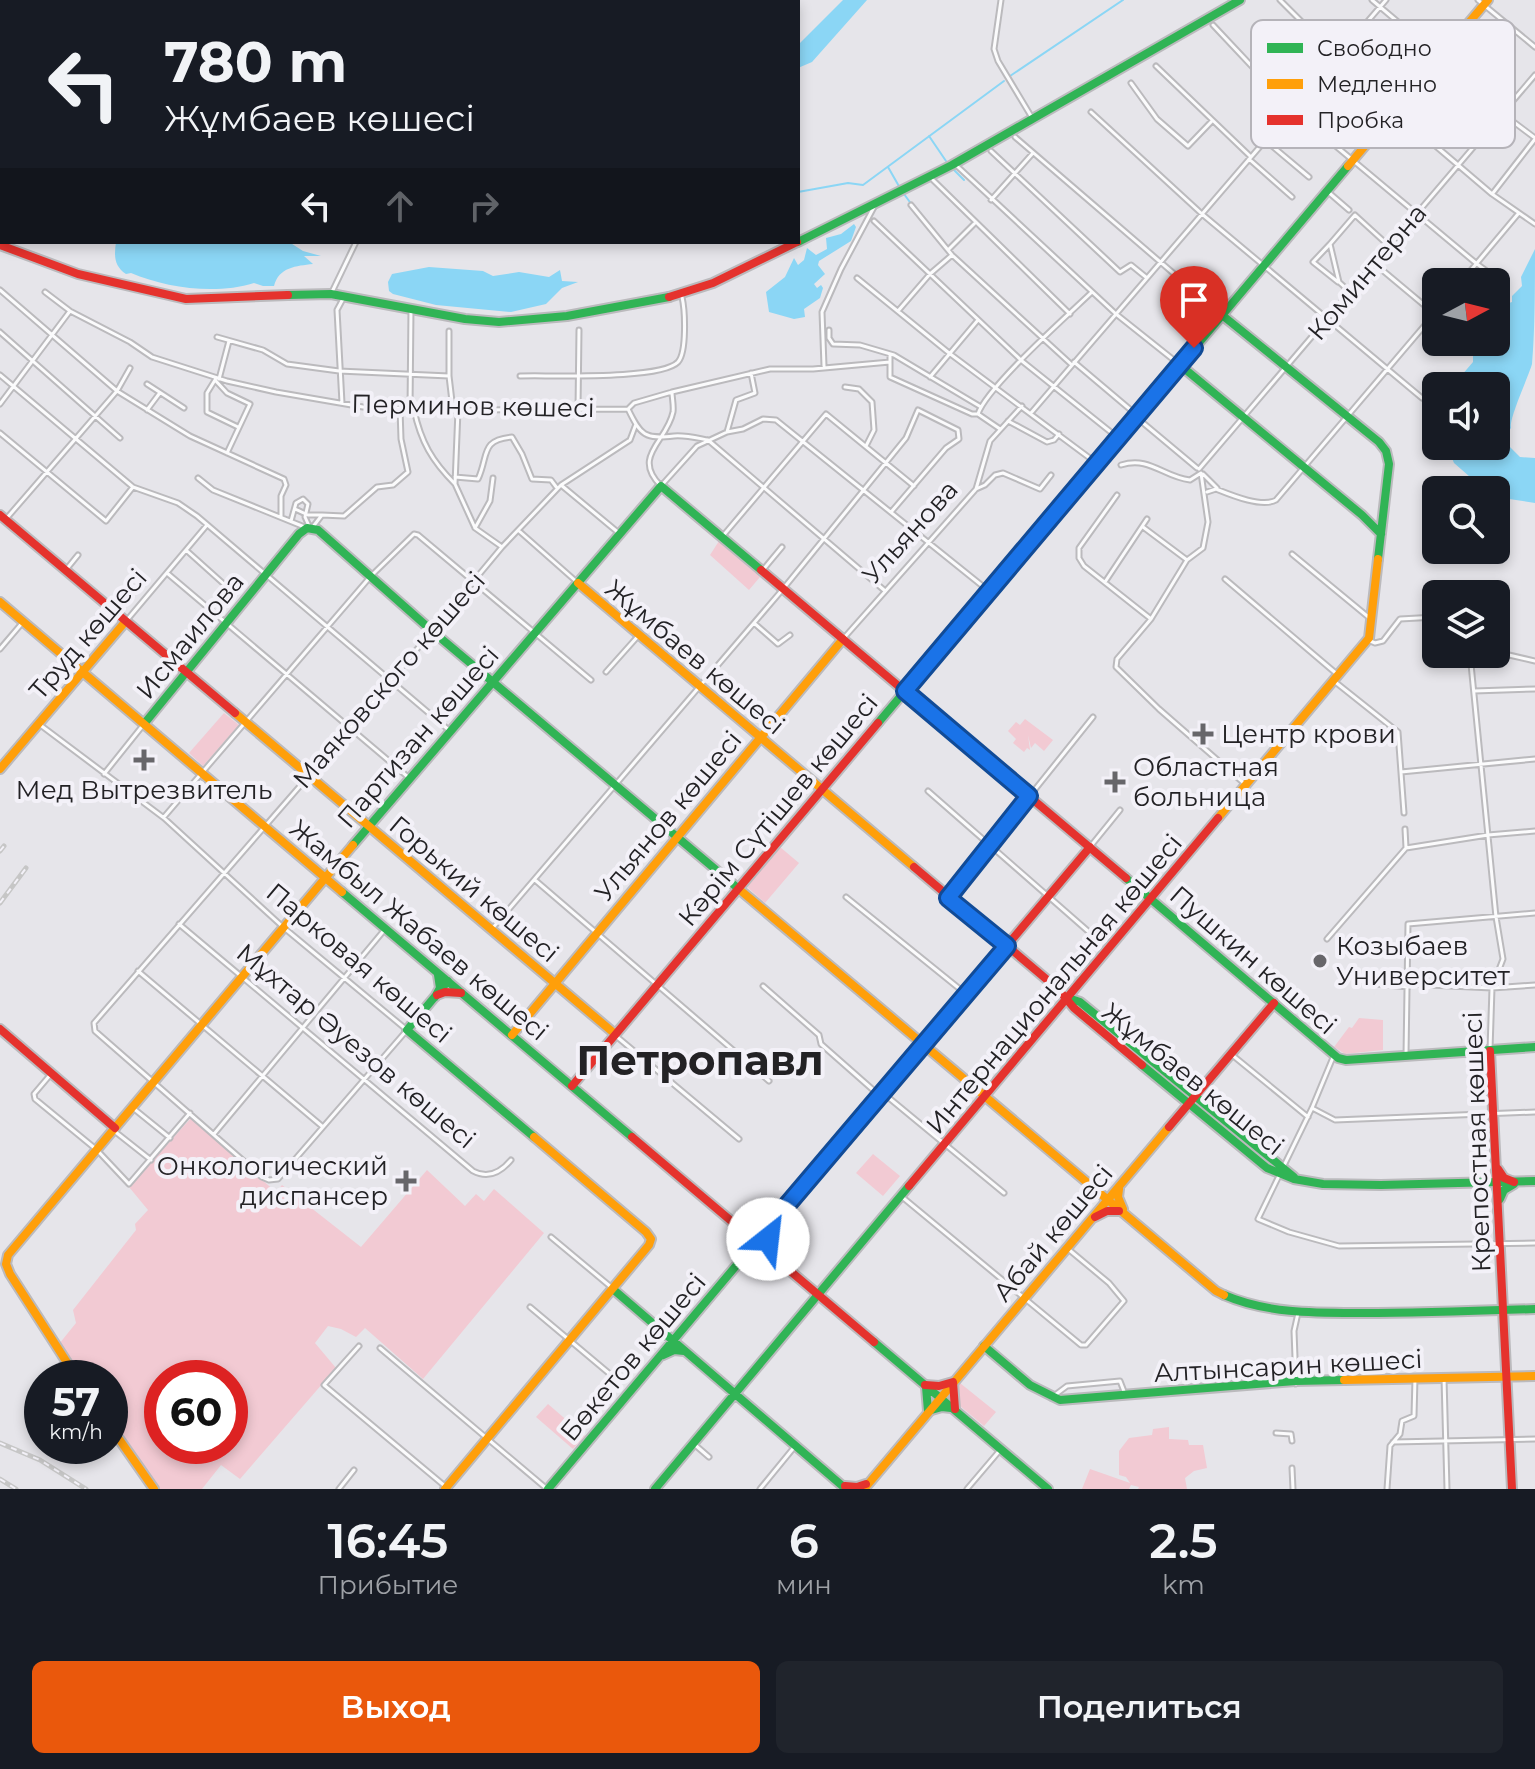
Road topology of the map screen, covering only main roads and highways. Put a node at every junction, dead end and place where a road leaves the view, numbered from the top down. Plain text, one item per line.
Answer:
1 (1240, 0) edge
2 (1483, 2) edge
3 (1468, 20) edge
4 (1363, 148) edge
5 (800, 241) edge
6 (794, 244) edge
7 (0, 245) edge
8 (1222, 315) junction
9 (1180, 365) junction
10 (661, 486) joint
11 (652, 497) junction
12 (673, 497) junction
13 (3, 517) edge
14 (1383, 520) junction
15 (1371, 523) junction
16 (1381, 540) junction
17 (578, 583) junction
18 (0, 602) edge
19 (125, 622) junction
20 (843, 639) junction
21 (82, 672) junction
22 (185, 673) junction
23 (493, 682) junction
24 (905, 691) junction
25 (144, 724) junction
26 (760, 738) junction
27 (0, 769) edge
28 (822, 791) junction
29 (368, 827) junction
30 (676, 836) junction
31 (1090, 847) junction
32 (337, 862) junction
33 (312, 865) junction
34 (325, 877) junction
35 (739, 888) junction
36 (1152, 899) junction
37 (1007, 946) junction
38 (434, 969) junction
39 (448, 981) junction
40 (554, 983) junction
41 (463, 994) junction
42 (435, 997) junction
43 (1068, 998) junction
44 (1274, 1003) junction
45 (0, 1029) edge
46 (615, 1034) junction
47 (512, 1035) junction
48 (924, 1044) junction
49 (1535, 1047) edge
50 (1490, 1050) junction
51 (939, 1056) junction
52 (909, 1061) junction
53 (572, 1086) junction
54 (986, 1096) junction
55 (1192, 1100) junction
56 (114, 1129) junction
57 (1496, 1164) junction
58 (1535, 1181) edge
59 (1123, 1182) junction
60 (1517, 1183) junction
61 (1480, 1184) junction
62 (1497, 1184) junction
63 (1108, 1199) junction
64 (1498, 1203) junction
65 (1129, 1216) junction
66 (1090, 1220) junction
67 (771, 1224) junction
68 (741, 1228) junction
69 (757, 1241) junction
70 (11, 1251) junction
71 (773, 1254) junction
72 (746, 1255) junction
73 (0, 1258) edge
74 (614, 1290) junction
75 (819, 1293) junction
76 (1535, 1309) edge
77 (1503, 1310) junction
78 (674, 1341) junction
79 (984, 1346) junction
80 (688, 1353) junction
81 (661, 1356) junction
82 (65, 1360) edge
83 (1535, 1376) edge
84 (1506, 1378) junction
85 (953, 1382) junction
86 (923, 1383) junction
87 (735, 1393) junction
88 (940, 1397) junction
89 (928, 1411) junction
90 (957, 1412) junction
91 (128, 1452) edge
92 (867, 1486) edge
93 (446, 1488) edge
94 (844, 1488) edge
95 (154, 1489) edge
96 (548, 1489) edge
97 (655, 1489) edge
98 (1048, 1489) edge
99 (1512, 1489) edge

1 - 5 main road
2 - 3 main road, Кәрім Сүтішев көшесі
4 - 8 main road, Кәрім Сүтішев көшесі
6 - 7 main road
8 - 9 main road, Кәрім Сүтішев көшесі
8 - 14 main road, Интернациональная көшесі
9 - 15 main road
9 - 24 main road, Кәрім Сүтішев көшесі
10 - 11 main road, Партизан көшесі
10 - 12 main road, Пушкин көшесі
11 - 12 main road
11 - 17 main road, Партизан көшесі
12 - 20 main road, Пушкин көшесі
13 - 19 main road, Горький көшесі
14 - 15 main road
14 - 16 main road, Интернациональная көшесі
15 - 16 main road
16 - 36 main road, Интернациональная көшесі
17 - 23 main road, Партизан көшесі
17 - 26 main road, Жұмбаев көшесі
18 - 21 main road, Жамбыл Жабаев көшесі
19 - 21 main road, Труд көшесі
19 - 22 main road, Горький көшесі
20 - 24 main road, Пушкин көшесі
20 - 26 main road, Ульянов көшесі
21 - 25 main road, Жамбыл Жабаев көшесі
21 - 27 main road, Труд көшесі
22 - 23 main road, Исмаилова
22 - 25 main road, Исмаилова
22 - 29 main road, Горький көшесі
23 - 29 main road, Партизан көшесі
23 - 30 main road
24 - 28 main road, Кәрім Сүтішев көшесі
24 - 31 main road, Пушкин көшесі
25 - 33 main road, Жамбыл Жабаев көшесі
26 - 28 main road, Жұмбаев көшесі
26 - 30 main road, Ульянов көшесі
28 - 35 main road, Кәрім Сүтішев көшесі
28 - 37 main road, Жұмбаев көшесі
29 - 32 main road, Партизан көшесі
29 - 40 main road, Горький көшесі
30 - 35 main road
30 - 40 main road, Ульянов көшесі
31 - 36 main road, Пушкин көшесі
31 - 37 main road, Бөкетов көшесі
32 - 33 main road
32 - 34 main road, Партизан көшесі
33 - 34 main road, Жамбыл Жабаев көшесі
34 - 38 main road, Жамбыл Жабаев көшесі
34 - 56 main road, Партизан көшесі
35 - 46 main road, Кәрім Сүтішев көшесі
35 - 48 main road
36 - 43 main road, Интернациональная көшесі
36 - 44 main road, Пушкин көшесі
37 - 43 main road, Жұмбаев көшесі
37 - 48 main road, Бөкетов көшесі
38 - 39 main road, Жамбыл Жабаев көшесі
38 - 42 main road
39 - 41 main road, Жамбыл Жабаев көшесі
39 - 42 main road
40 - 46 main road, Горький көшесі
40 - 47 main road
41 - 42 main road
41 - 47 main road, Жамбыл Жабаев көшесі
42 - 74 main road, Парковая көшесі
43 - 54 main road, Интернациональная көшесі
43 - 55 main road, Жұмбаев көшесі
44 - 50 main road, Пушкин көшесі
44 - 55 main road, Абай көшесі
45 - 56 main road
46 - 53 main road, Кәрім Сүтішев көшесі
47 - 53 main road, Жамбыл Жабаев көшесі
48 - 51 main road
48 - 52 main road, Бөкетов көшесі
49 - 50 main road, Пушкин көшесі
50 - 57 main road, Крепостная көшесі
51 - 52 main road
51 - 54 main road
52 - 67 main road, Бөкетов көшесі
53 - 68 main road, Жамбыл Жабаев көшесі
54 - 63 main road
54 - 75 main road, Интернациональная көшесі
55 - 59 main road, Абай көшесі
55 - 61 main road, Жұмбаев көшесі
56 - 70 main road, Партизан көшесі
57 - 60 main road
57 - 61 main road
57 - 62 main road, Крепостная көшесі
58 - 60 main road, Жұмбаев көшесі
59 - 63 main road, Абай көшесі
59 - 65 main road
60 - 62 main road, Жұмбаев көшесі
60 - 64 main road
61 - 62 main road, Жұмбаев көшесі
61 - 64 main road
62 - 64 main road, Крепостная көшесі
63 - 65 main road
63 - 66 main road, Абай көшесі
64 - 77 main road, Крепостная көшесі
65 - 66 main road
65 - 77 main road
66 - 79 main road, Абай көшесі
67 - 68 main road
67 - 69 main road, Бөкетов көшесі
67 - 71 main road
68 - 69 main road, Жамбыл Жабаев көшесі
68 - 72 main road
69 - 71 main road, Жамбыл Жабаев көшесі
69 - 72 main road, Бөкетов көшесі
70 - 73 main road
70 - 82 main road
71 - 72 main road
71 - 75 main road, Жамбыл Жабаев көшесі
72 - 78 main road, Бөкетов көшесі
74 - 78 main road
74 - 93 main road
75 - 86 main road, Жамбыл Жабаев көшесі
75 - 87 main road, Интернациональная көшесі
76 - 77 main road
77 - 84 main road, Крепостная көшесі
78 - 80 main road
78 - 81 main road, Бөкетов көшесі
79 - 84 main road, Алтынсарин көшесі
79 - 85 main road, Абай көшесі
80 - 81 main road
80 - 87 main road
81 - 96 main road, Бөкетов көшесі
83 - 84 main road, Алтынсарин көшесі
84 - 99 main road, Крепостная көшесі
85 - 86 main road
85 - 88 main road, Абай көшесі
85 - 90 main road
86 - 88 main road, Жамбыл Жабаев көшесі
86 - 89 main road
87 - 94 main road
87 - 97 main road, Интернациональная көшесі
88 - 89 main road, Абай көшесі
88 - 90 main road, Жамбыл Жабаев көшесі
89 - 90 main road
89 - 92 main road, Абай көшесі
90 - 98 main road
91 - 95 main road
92 - 94 main road

